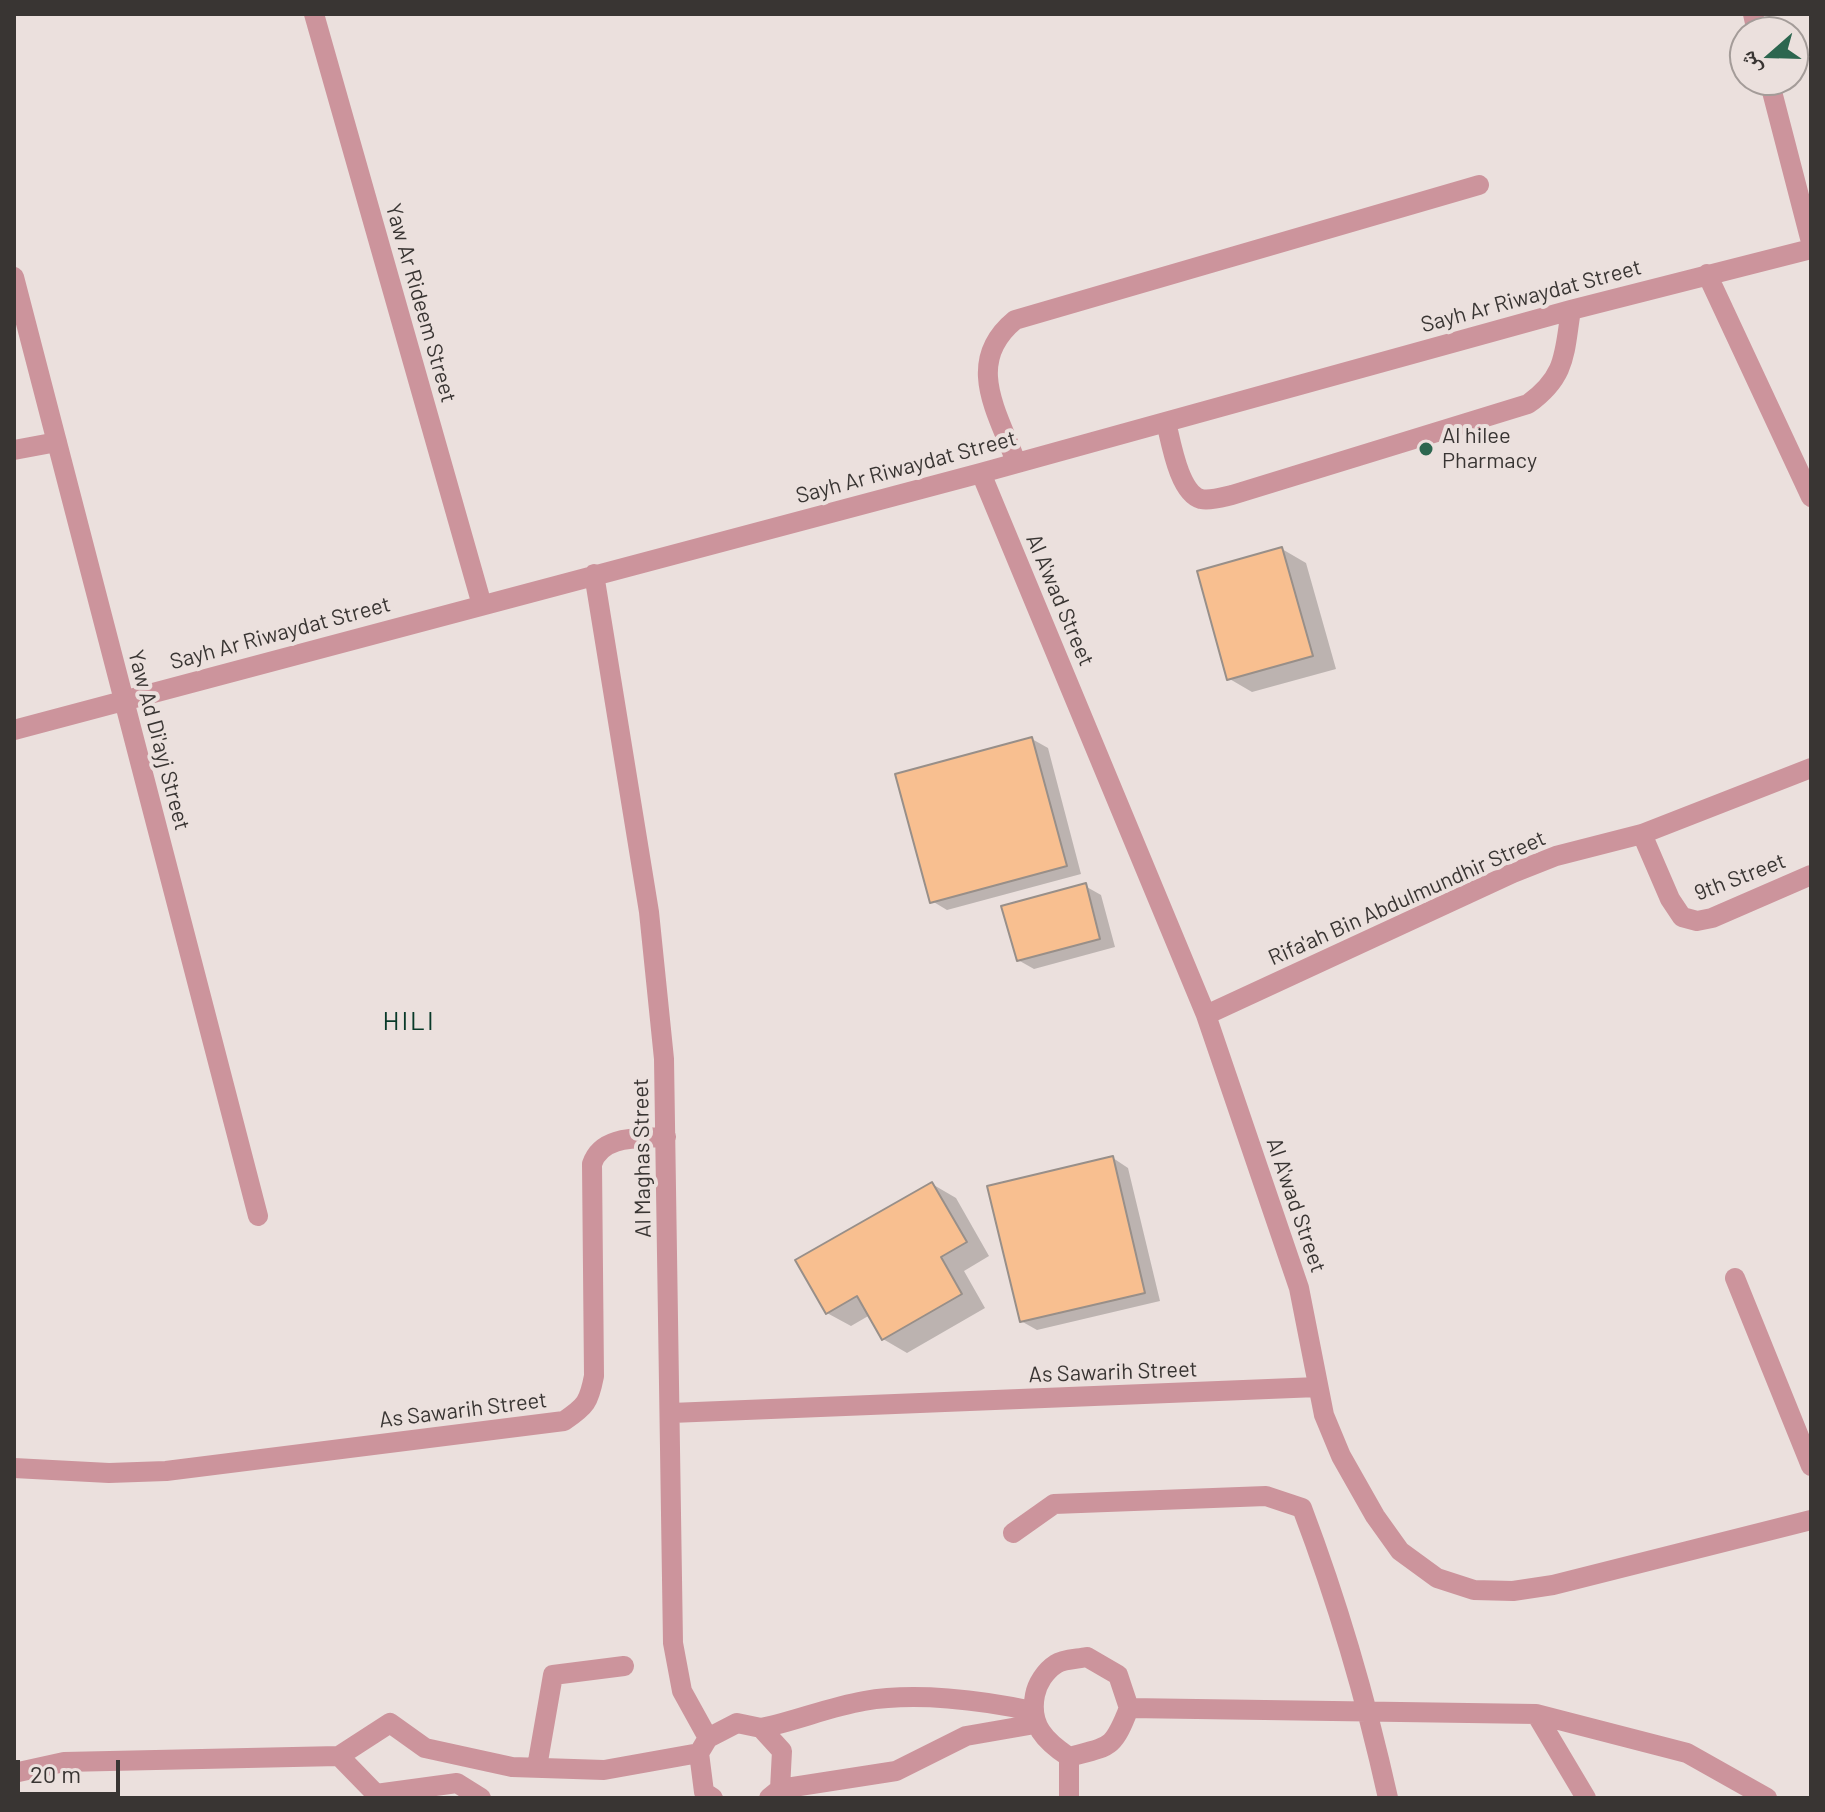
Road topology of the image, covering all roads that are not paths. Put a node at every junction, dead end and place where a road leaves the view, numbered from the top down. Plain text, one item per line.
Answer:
1 (314, 14) edge
2 (1773, 96) edge
3 (1479, 185) dead end
4 (1811, 242) edge
5 (1811, 249) edge
6 (1707, 274) junction
7 (14, 277) edge
8 (1571, 310) junction
9 (1166, 422) junction
10 (57, 442) junction
11 (14, 450) edge
12 (1016, 462) junction
13 (981, 473) junction
14 (1811, 497) edge
15 (594, 574) junction
16 (482, 605) junction
17 (124, 700) junction
18 (14, 730) edge
19 (1811, 768) edge
20 (1642, 834) junction
21 (1811, 875) edge
22 (1206, 1015) junction
23 (666, 1137) junction
24 (258, 1216) dead end
25 (1735, 1278) dead end
26 (1318, 1387) junction
27 (671, 1413) junction
28 (1811, 1466) edge
29 (14, 1468) edge
30 (1811, 1520) edge
31 (1013, 1533) dead end
32 (624, 1666) dead end
33 (1129, 1708) junction
34 (1369, 1712) junction
35 (1536, 1714) junction
36 (1033, 1718) junction
37 (761, 1728) junction
38 (703, 1746) junction
39 (339, 1756) junction
40 (1069, 1757) junction
41 (537, 1767) junction
42 (14, 1773) edge
43 (774, 1794) edge
44 (398, 1795) edge
45 (704, 1796) edge
46 (481, 1798) edge
47 (1069, 1798) edge
48 (1388, 1798) edge
49 (1586, 1798) edge
50 (1767, 1798) edge

1 - 16 street, Yaw Ar Rideem Street
2 - 4 street
3 - 12 street
5 - 6 street, Sayh Ar Riwaydat Street
6 - 8 street, Sayh Ar Riwaydat Street
6 - 14 street
7 - 10 street, Yaw Ad Di'ayj Street
8 - 9 street, Sayh Ar Riwaydat Street
8 - 9 street
9 - 12 street, Sayh Ar Riwaydat Street
10 - 11 street
10 - 17 street, Yaw Ad Di'ayj Street
12 - 13 street, Sayh Ar Riwaydat Street
13 - 15 street, Sayh Ar Riwaydat Street
13 - 22 street, Al A'wad Street
15 - 16 street, Sayh Ar Riwaydat Street
15 - 23 street, Al Maghas Street
16 - 17 street, Sayh Ar Riwaydat Street
17 - 18 street, Sayh Ar Riwaydat Street
17 - 24 street, Yaw Ad Di'ayj Street
19 - 20 street, Rifa'ah Bin Abdulmundhir Street
20 - 21 street, 9th Street
20 - 22 street, Rifa'ah Bin Abdulmundhir Street
22 - 26 street, Al A'wad Street
23 - 27 street, Al Maghas Street
23 - 29 street, As Sawarih Street
25 - 28 street
26 - 27 street, As Sawarih Street
26 - 30 street, Al A'wad Street
27 - 38 street, Al Maghas Street
31 - 34 street
32 - 41 street
33 - 34 street
33 - 36 street
33 - 40 street
34 - 35 street
34 - 48 street
35 - 49 street
35 - 50 street
36 - 37 street
36 - 40 street
36 - 43 street
37 - 38 street
37 - 43 street
38 - 41 street
38 - 45 street
39 - 41 street
39 - 42 street
39 - 44 street
40 - 47 street
44 - 46 street

